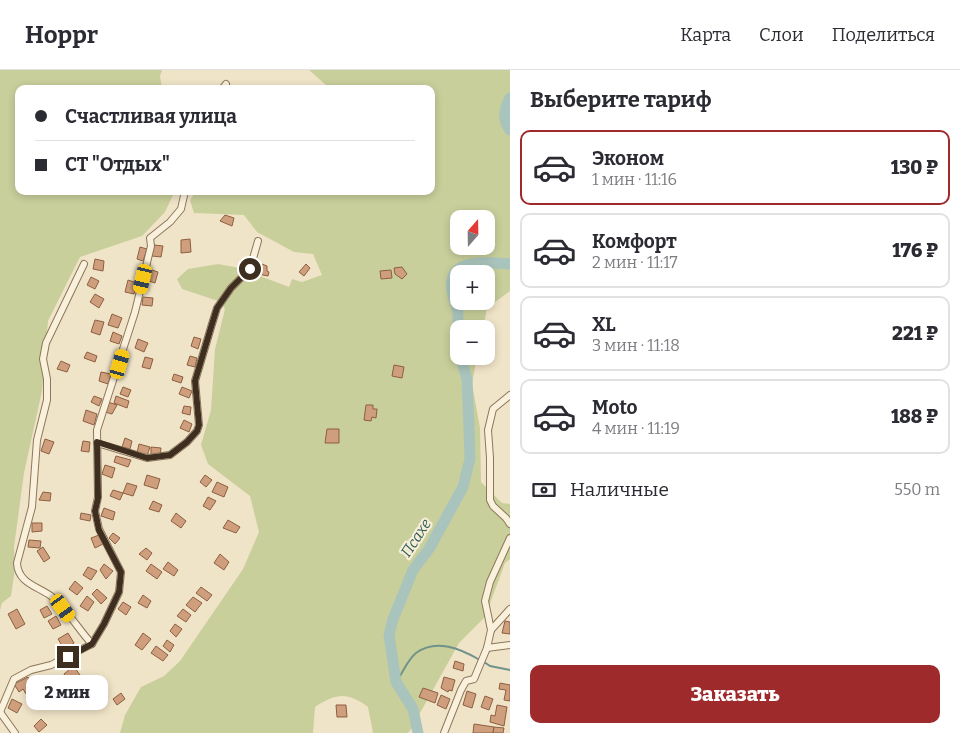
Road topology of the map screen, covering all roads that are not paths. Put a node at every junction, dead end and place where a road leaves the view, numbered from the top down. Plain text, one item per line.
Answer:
1 (184, 195) edge
2 (258, 241) dead end
3 (84, 264) dead end
4 (510, 395) edge
5 (97, 442) junction
6 (510, 524) edge
7 (510, 538) edge
8 (510, 609) edge
9 (491, 630) junction
10 (92, 644) junction
11 (510, 645) edge
12 (486, 651) junction
13 (0, 712) edge
14 (15, 733) edge
15 (444, 733) edge

1 - 5 street
2 - 5 street
3 - 10 street
4 - 6 street
5 - 10 street
7 - 9 street
8 - 9 street
9 - 12 street
10 - 13 street
11 - 12 street
12 - 15 street
13 - 14 street

